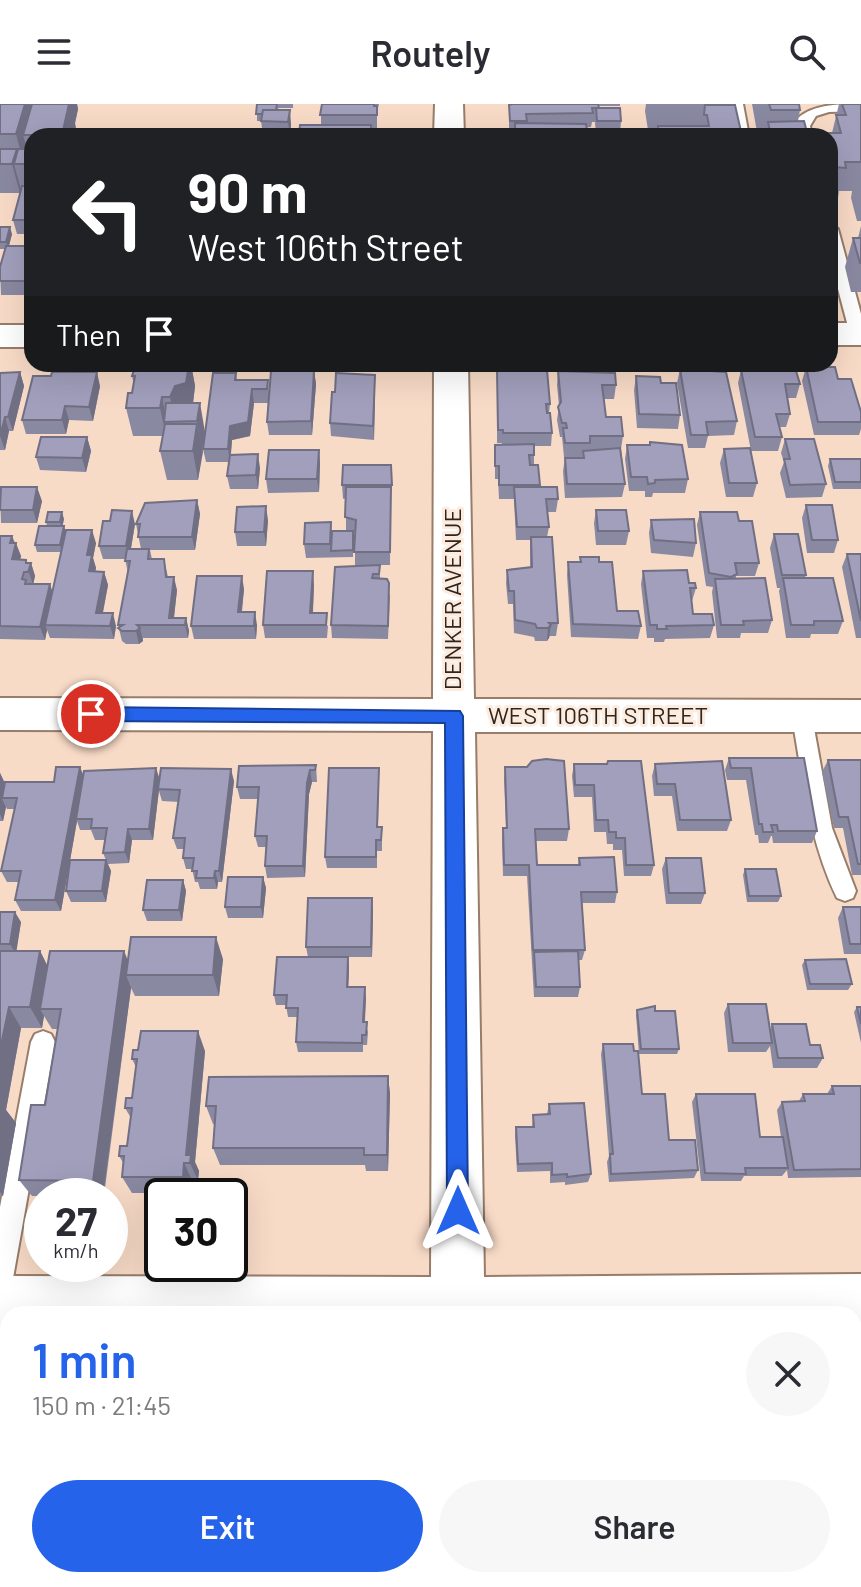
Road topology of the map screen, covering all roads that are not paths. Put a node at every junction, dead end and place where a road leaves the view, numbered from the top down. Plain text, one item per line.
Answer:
1 (449, 104) edge
2 (736, 104) edge
3 (861, 107) edge
4 (449, 128) edge
5 (740, 128) edge
6 (803, 128) edge
7 (838, 271) edge
8 (850, 334) edge
9 (0, 336) edge
10 (24, 336) edge
11 (451, 372) edge
12 (0, 714) edge
13 (454, 716) junction
14 (861, 716) edge
15 (802, 717) junction
16 (845, 891) dead end
17 (43, 1042) edge
18 (0, 1278) edge
19 (861, 1301) edge
20 (0, 1303) edge
21 (44, 1306) edge
22 (458, 1306) edge
23 (609, 1306) edge

1 - 4 street
2 - 5 lane
3 - 6 lane
7 - 8 lane
9 - 10 street
11 - 13 street, DENKER AVENUE
12 - 13 street, WEST 106TH STREET
13 - 15 street, WEST 106TH STREET
13 - 22 street, DENKER AVENUE
14 - 15 street, WEST 106TH STREET
15 - 16 lane
17 - 18 lane
19 - 23 street
20 - 21 street

